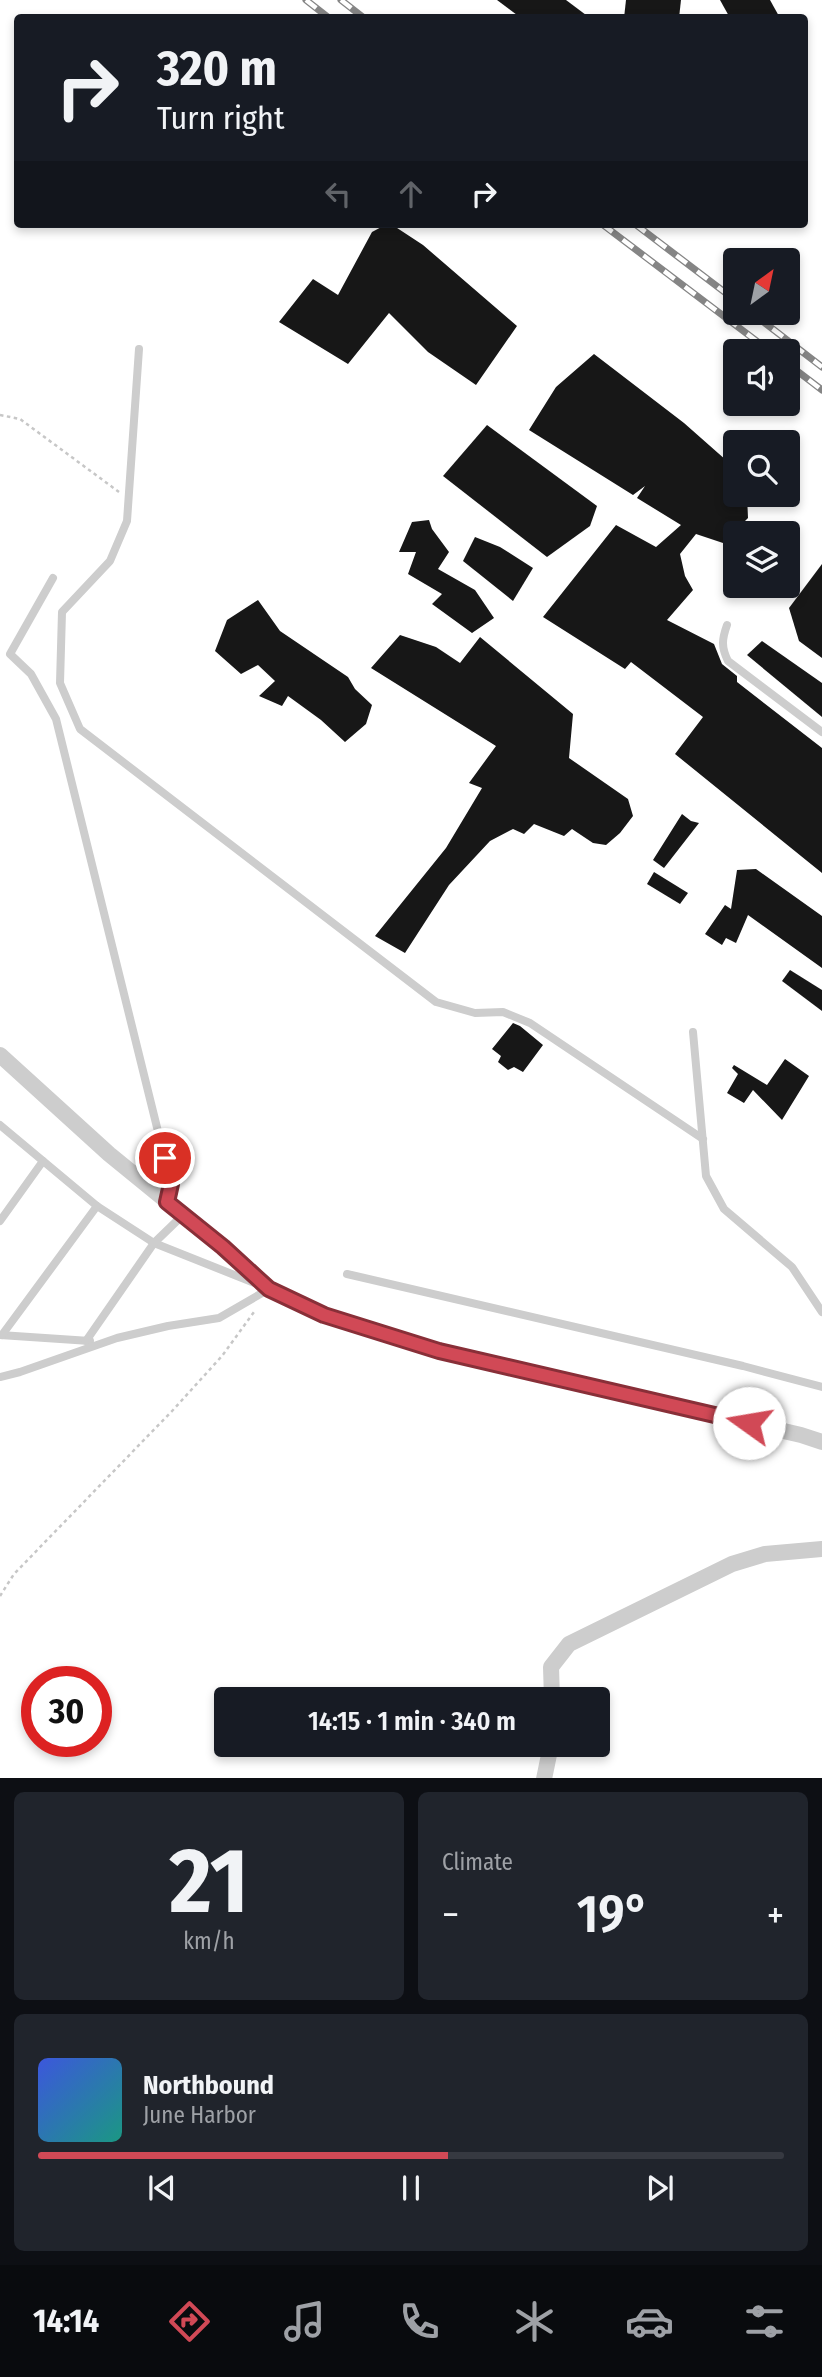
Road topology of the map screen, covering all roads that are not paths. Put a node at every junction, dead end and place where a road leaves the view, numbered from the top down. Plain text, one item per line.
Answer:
1 (139, 349) dead end
2 (53, 579) dead end
3 (727, 625) dead end
4 (822, 732) edge
5 (693, 1032) dead end
6 (0, 1055) edge
7 (0, 1125) edge
8 (703, 1139) junction
9 (43, 1161) junction
10 (167, 1202) junction
11 (97, 1206) junction
12 (183, 1215) junction
13 (0, 1221) edge
14 (154, 1243) junction
15 (347, 1274) dead end
16 (269, 1289) junction
17 (822, 1312) edge
18 (1, 1335) edge
19 (117, 1338) junction
20 (86, 1341) junction
21 (0, 1377) edge
22 (822, 1387) edge
23 (822, 1442) edge
24 (822, 1549) edge
25 (552, 1687) edge
26 (549, 1757) edge
27 (544, 1778) edge

1 - 8 lane
2 - 10 lane
3 - 4 lane
5 - 8 lane
6 - 10 street
7 - 9 lane
8 - 17 lane
9 - 11 lane
9 - 13 lane
10 - 12 street
11 - 14 lane
11 - 18 lane
12 - 14 lane
12 - 16 street
14 - 16 lane
14 - 20 lane
15 - 22 lane
16 - 19 lane
16 - 23 street
18 - 20 lane
19 - 20 lane
19 - 21 lane
24 - 25 street
26 - 27 street

